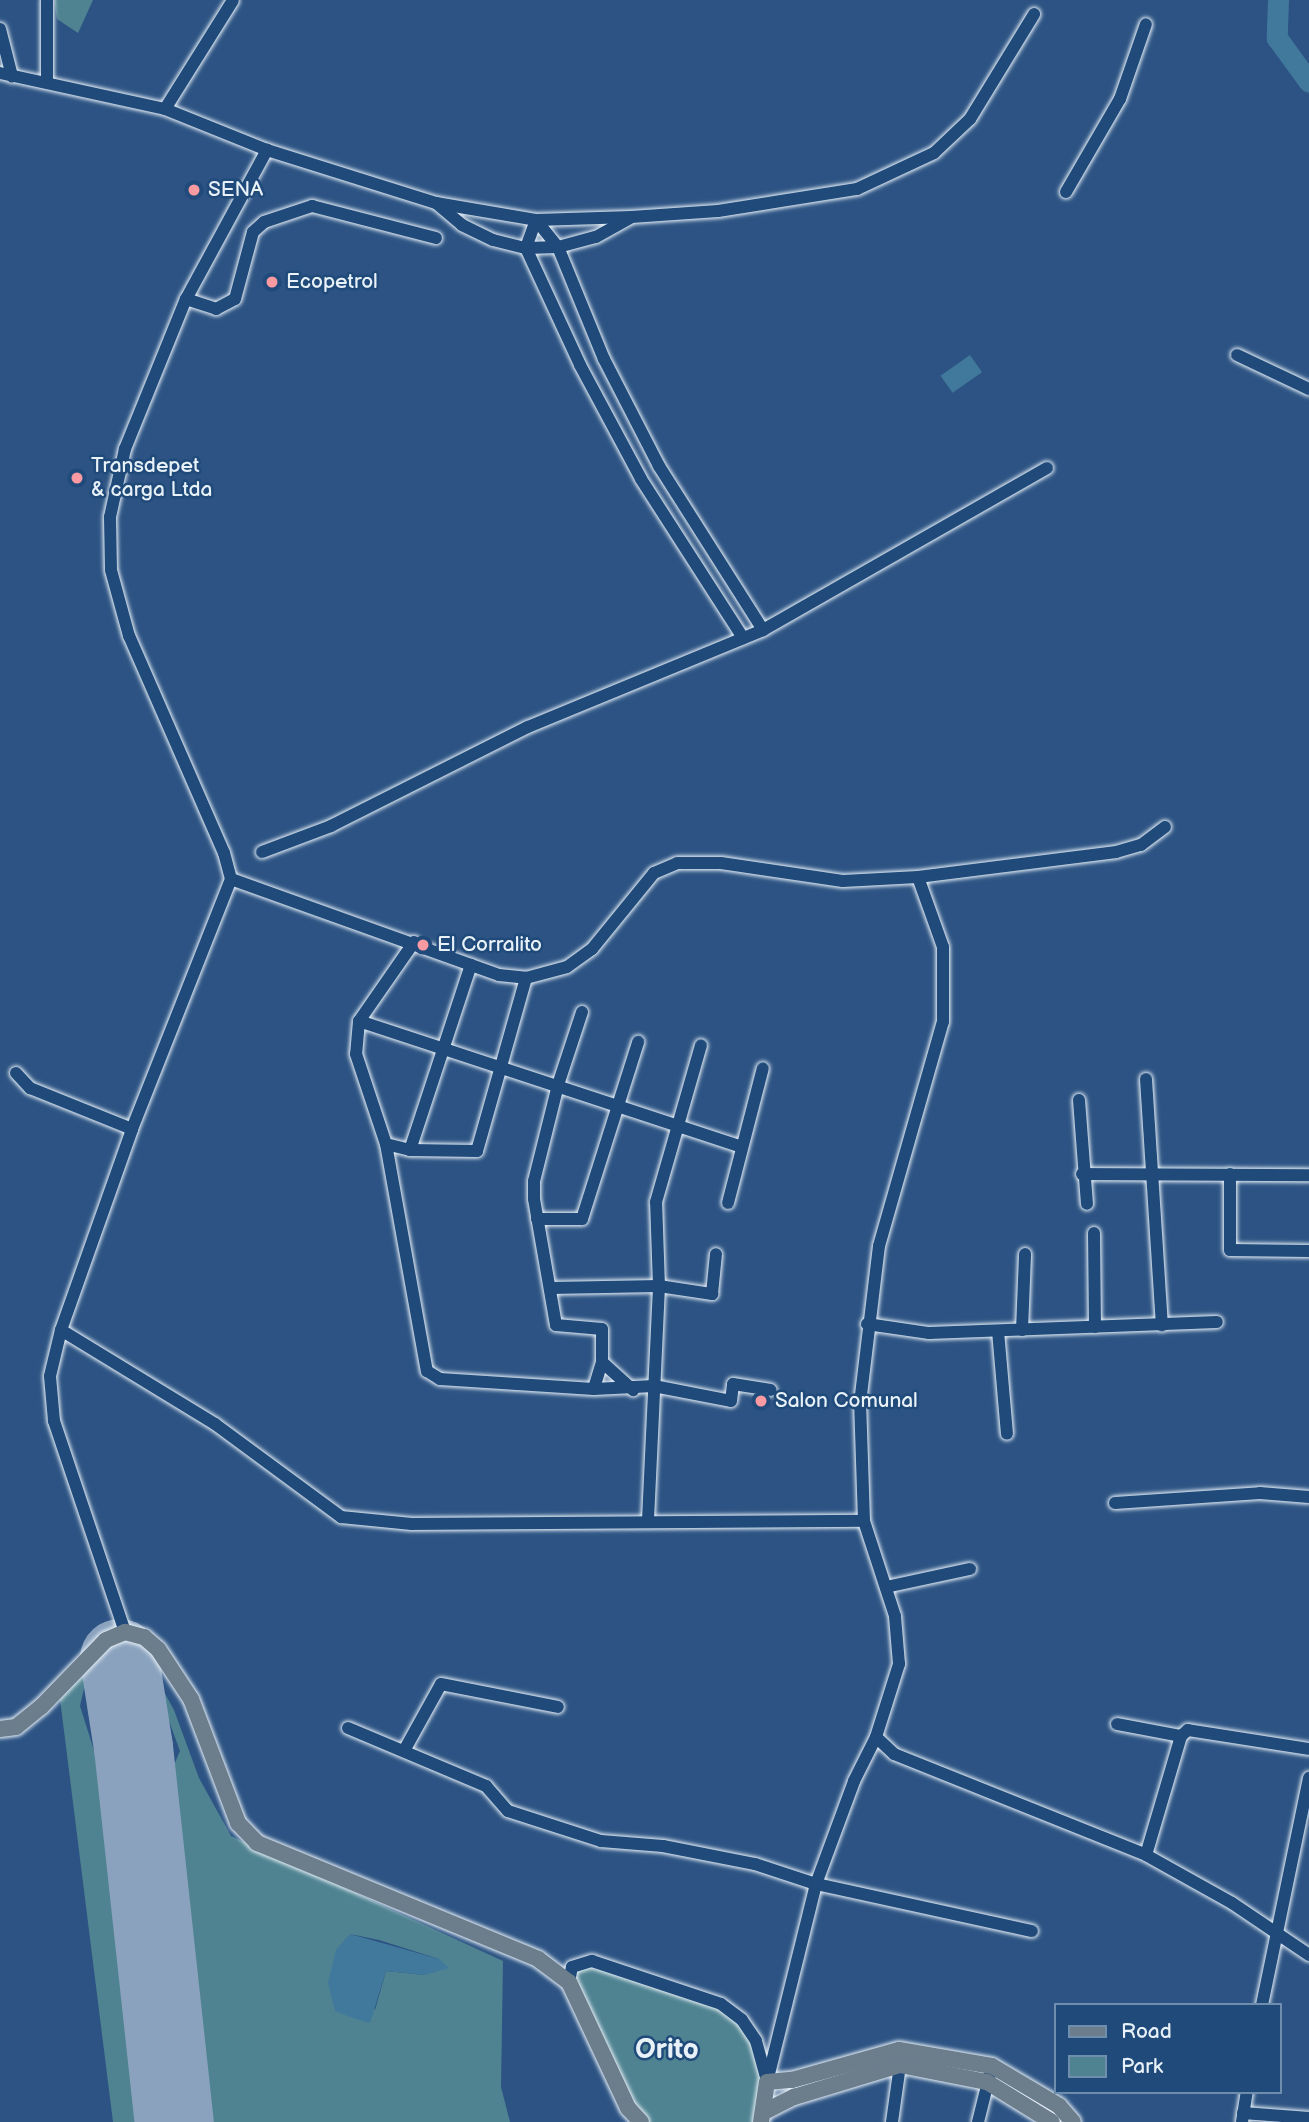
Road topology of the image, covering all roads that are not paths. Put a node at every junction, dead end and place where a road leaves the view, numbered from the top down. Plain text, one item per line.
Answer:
1 (47, 0) edge
2 (233, 0) edge
3 (1034, 14) dead end
4 (1146, 24) dead end
5 (0, 29) edge
6 (6, 75) edge
7 (47, 82) junction
8 (165, 108) junction
9 (267, 150) junction
10 (1066, 192) dead end
11 (436, 203) junction
12 (631, 217) junction
13 (536, 220) junction
14 (436, 238) dead end
15 (526, 247) junction
16 (558, 247) junction
17 (186, 299) junction
18 (1237, 355) dead end
19 (1309, 389) edge
20 (659, 466) junction
21 (1046, 468) dead end
22 (641, 479) junction
23 (763, 630) junction
24 (743, 638) junction
25 (1165, 827) dead end
26 (262, 852) dead end
27 (918, 877) junction
28 (231, 879) junction
29 (414, 942) junction
30 (471, 965) junction
31 (526, 978) junction
32 (582, 1012) dead end
33 (359, 1021) junction
34 (638, 1042) dead end
35 (701, 1045) dead end
36 (446, 1048) junction
37 (763, 1068) dead end
38 (499, 1069) junction
39 (16, 1073) dead end
40 (1146, 1079) dead end
41 (558, 1085) junction
42 (1079, 1100) dead end
43 (617, 1107) junction
44 (674, 1127) junction
45 (132, 1129) junction
46 (386, 1144) junction
47 (739, 1146) junction
48 (410, 1150) junction
49 (1151, 1172) junction
50 (1082, 1174) junction
51 (1230, 1174) junction
52 (1309, 1175) edge
53 (728, 1203) dead end
54 (1087, 1204) dead end
55 (537, 1219) junction
56 (1094, 1233) dead end
57 (1309, 1251) edge
58 (716, 1254) dead end
59 (1024, 1254) dead end
60 (659, 1286) junction
61 (551, 1288) junction
62 (1217, 1322) dead end
63 (867, 1324) junction
64 (1162, 1325) junction
65 (1095, 1327) junction
66 (61, 1330) junction
67 (1022, 1330) junction
68 (998, 1331) junction
69 (602, 1362) junction
70 (654, 1386) junction
71 (594, 1389) junction
72 (633, 1390) junction
73 (771, 1390) dead end
74 (1007, 1434) dead end
75 (1309, 1497) edge
76 (1115, 1503) dead end
77 (648, 1520) junction
78 (864, 1521) junction
79 (970, 1569) dead end
80 (886, 1587) junction
81 (125, 1632) junction
82 (558, 1707) dead end
83 (1117, 1724) dead end
84 (348, 1728) dead end
85 (0, 1729) edge
86 (1181, 1736) junction
87 (876, 1737) junction
88 (405, 1749) junction
89 (1309, 1749) edge
90 (1309, 1778) edge
91 (1146, 1855) junction
92 (816, 1884) junction
93 (1032, 1931) dead end
94 (1275, 1931) junction
95 (1309, 1955) edge
96 (569, 1982) junction
97 (1262, 2003) edge
98 (900, 2065) junction
99 (989, 2074) junction
100 (767, 2082) junction
101 (1247, 2094) edge
102 (762, 2117) edge
103 (1243, 2118) edge
104 (1309, 2118) edge
105 (641, 2122) edge
106 (892, 2122) edge
107 (978, 2122) edge
108 (1052, 2122) edge
109 (1073, 2122) edge

1 - 7 street
2 - 8 street
3 - 12 street
4 - 10 street
5 - 6 street
6 - 7 street
7 - 8 street
8 - 9 street
9 - 11 street
9 - 17 street
11 - 13 street
11 - 15 street
12 - 13 street
12 - 16 street
13 - 15 street
13 - 16 street
14 - 17 street
15 - 16 street
15 - 22 street
16 - 20 street
17 - 28 street
18 - 19 street
20 - 22 street
20 - 23 street
21 - 23 street
22 - 24 street
23 - 24 street
24 - 26 street
25 - 27 street
27 - 31 street
27 - 63 street
28 - 29 street
28 - 45 street
29 - 30 street
29 - 33 street
30 - 31 street
30 - 36 street
31 - 38 street
32 - 41 street
33 - 36 street
33 - 46 street
34 - 43 street
35 - 44 street
36 - 38 street
36 - 48 street
37 - 47 street
38 - 41 street
38 - 48 street
39 - 45 street
40 - 49 street
41 - 43 street
41 - 55 street
42 - 50 street
43 - 44 street
43 - 55 street
44 - 47 street
44 - 60 street
45 - 66 street
46 - 48 street
46 - 71 street
47 - 53 street
49 - 50 street
49 - 51 street
49 - 64 street
50 - 54 street
51 - 52 street
51 - 57 street
55 - 61 street
56 - 65 street
58 - 60 street
59 - 67 street
60 - 61 street
60 - 70 street
61 - 69 street
62 - 64 street
63 - 68 street
63 - 78 street
64 - 65 street
65 - 67 street
66 - 77 street
66 - 81 street
67 - 68 street
68 - 74 street
69 - 71 street
69 - 72 street
70 - 72 street
70 - 73 street
70 - 77 street
71 - 72 street
75 - 76 street
77 - 78 street
78 - 80 street
79 - 80 street
80 - 87 street
81 - 85 main road
81 - 96 main road
82 - 88 street
83 - 86 street
84 - 88 street
86 - 89 street
86 - 91 street
87 - 91 street
87 - 92 street
88 - 92 street
90 - 94 street
91 - 94 street
92 - 93 street
92 - 100 street
94 - 95 street
94 - 97 street
96 - 100 street
96 - 105 main road
98 - 99 main road
98 - 102 main road
98 - 106 street
99 - 100 main road
99 - 107 street
99 - 108 main road
99 - 109 main road
100 - 102 main road
101 - 103 street
103 - 104 street

